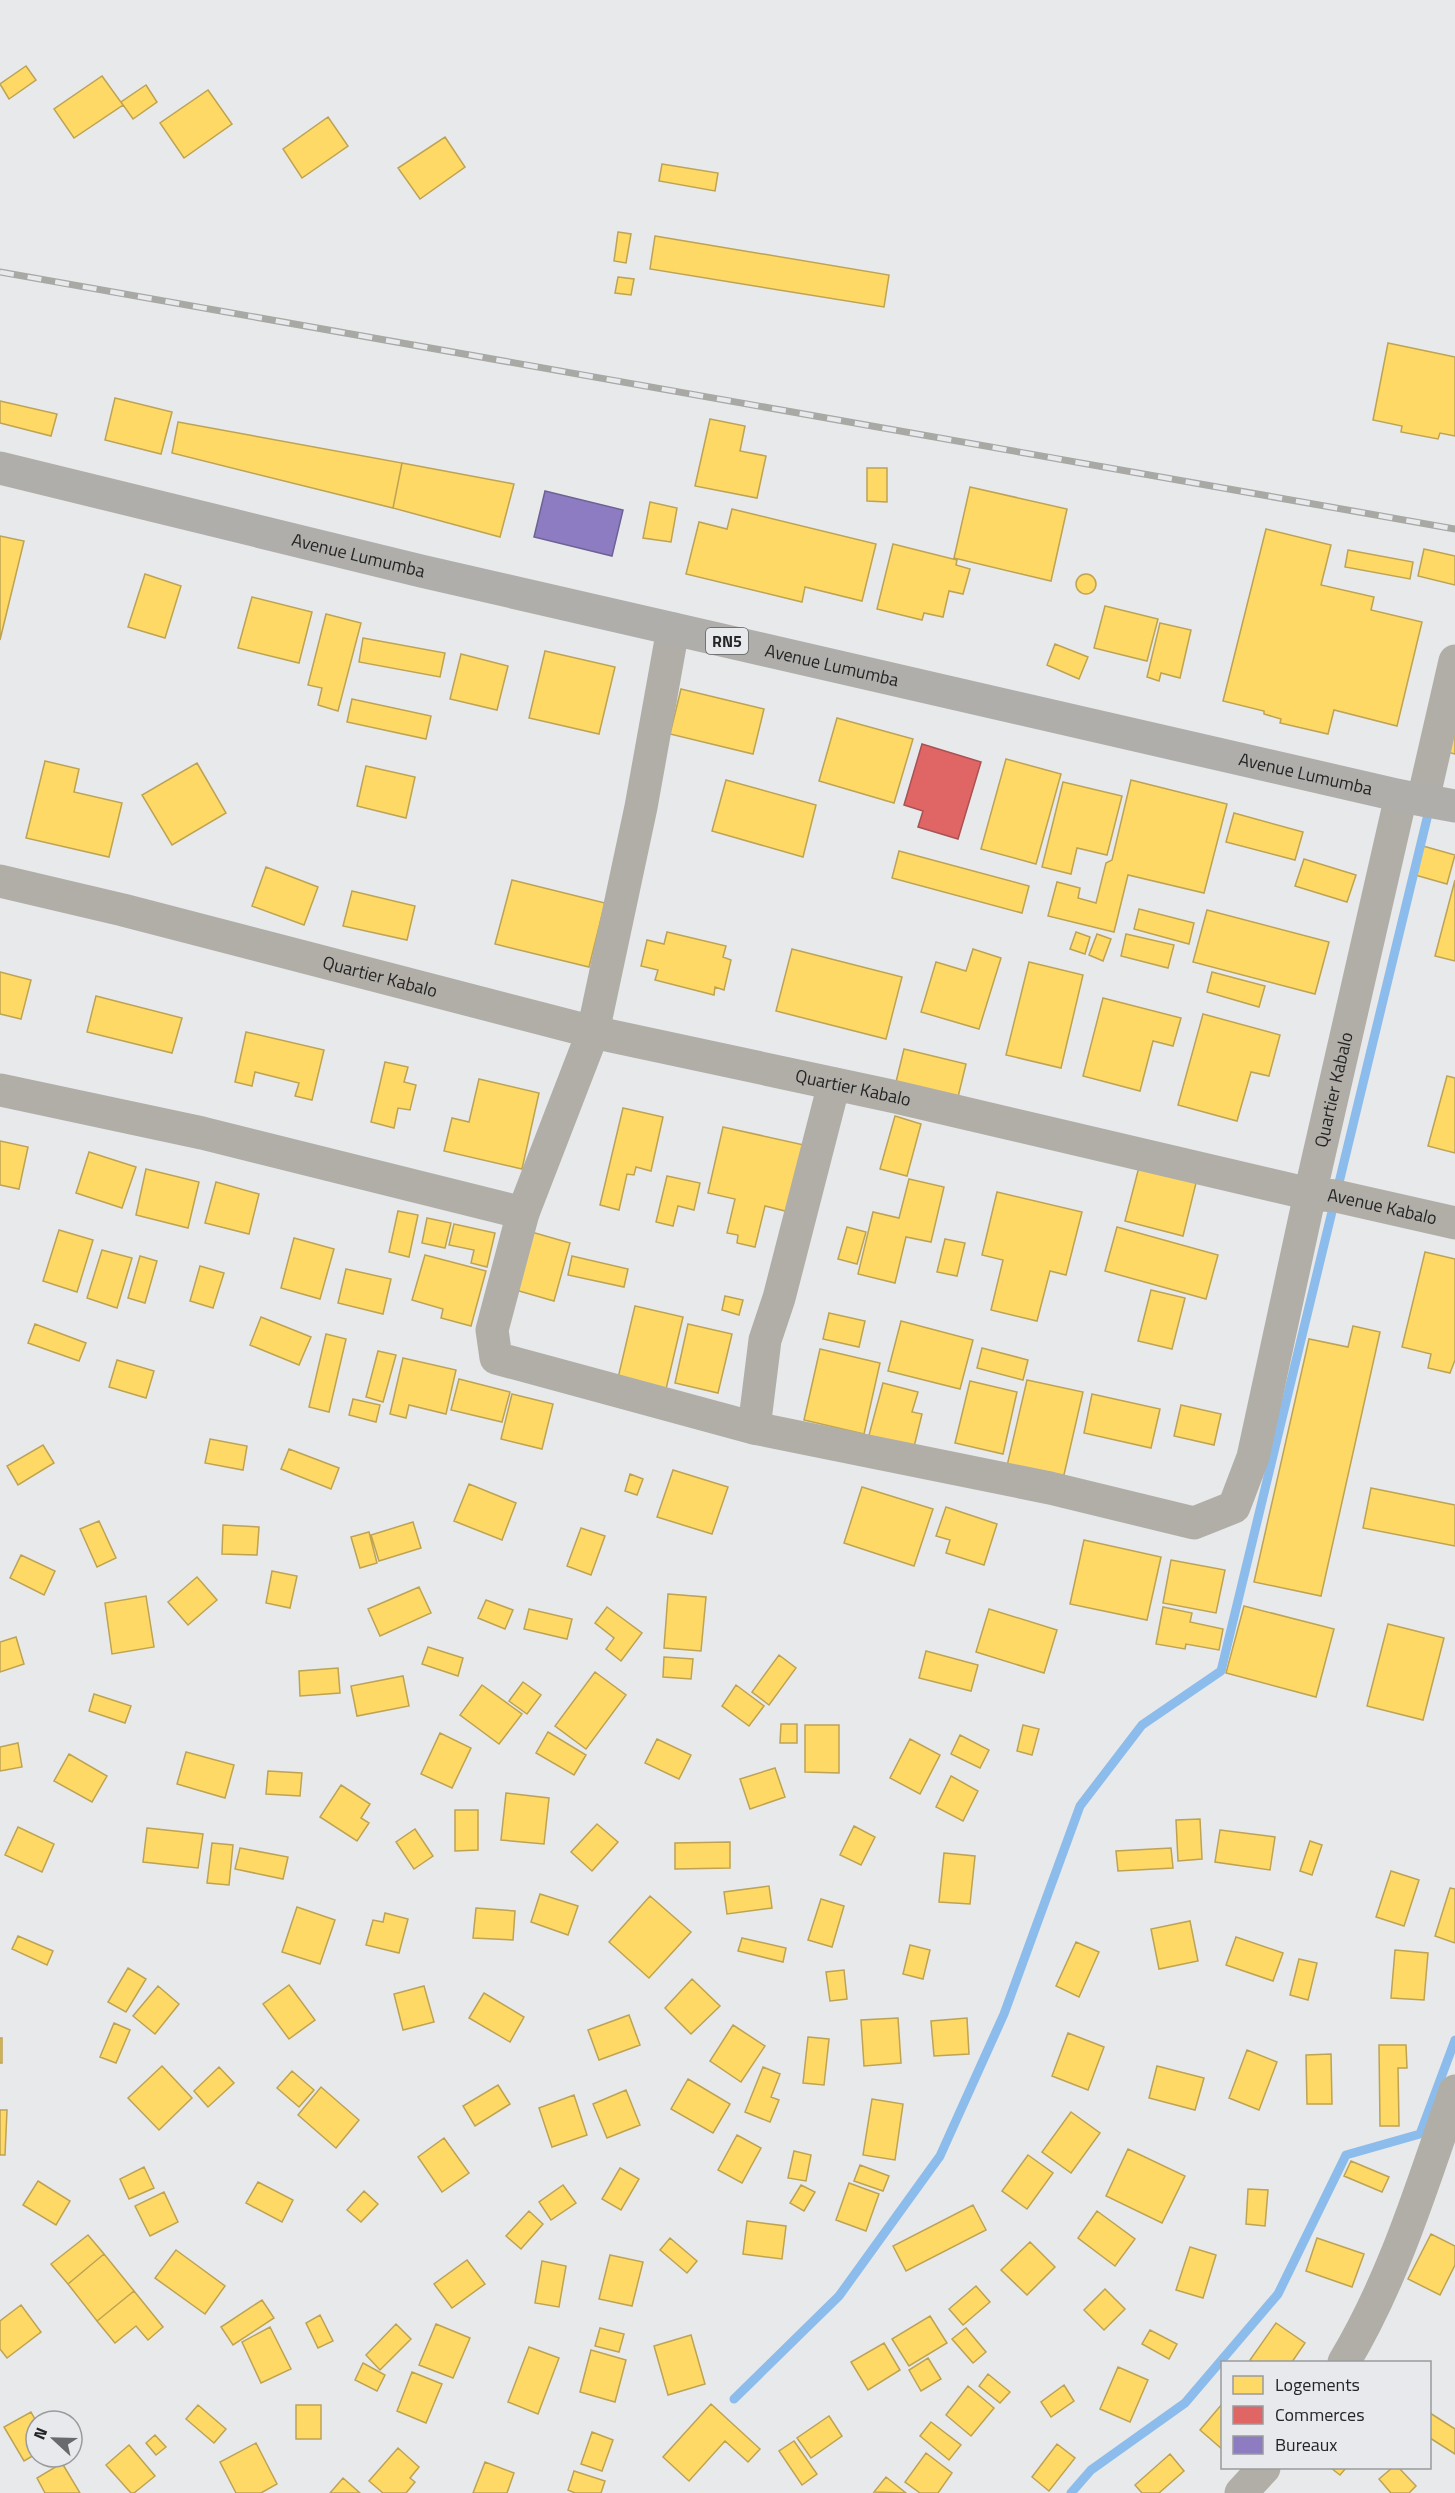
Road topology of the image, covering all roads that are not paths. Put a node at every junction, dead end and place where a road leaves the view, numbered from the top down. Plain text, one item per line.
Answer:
1 (0, 468) edge
2 (673, 629) junction
3 (1455, 661) edge
4 (1412, 798) junction
5 (1455, 806) edge
6 (0, 881) edge
7 (593, 1032) junction
8 (834, 1084) junction
9 (0, 1090) edge
10 (1310, 1194) junction
11 (524, 1213) junction
12 (1455, 1223) edge
13 (754, 1428) junction
14 (1455, 2091) edge
15 (1345, 2361) edge
16 (1263, 2469) edge
17 (1241, 2493) edge

1 - 2 highway, Avenue Lumumba / RN5
2 - 4 highway, Avenue Lumumba / RN5
2 - 7 street
3 - 4 street, Quartier Kabalo
4 - 5 highway, Avenue Lumumba / RN5
4 - 10 street, Quartier Kabalo
6 - 7 street, Quartier Kabalo
7 - 8 street, Quartier Kabalo
7 - 11 street
8 - 10 street, Quartier Kabalo
8 - 13 street
9 - 11 street
10 - 12 street, Avenue Kabalo
10 - 13 street
11 - 13 street
14 - 15 street
16 - 17 street

